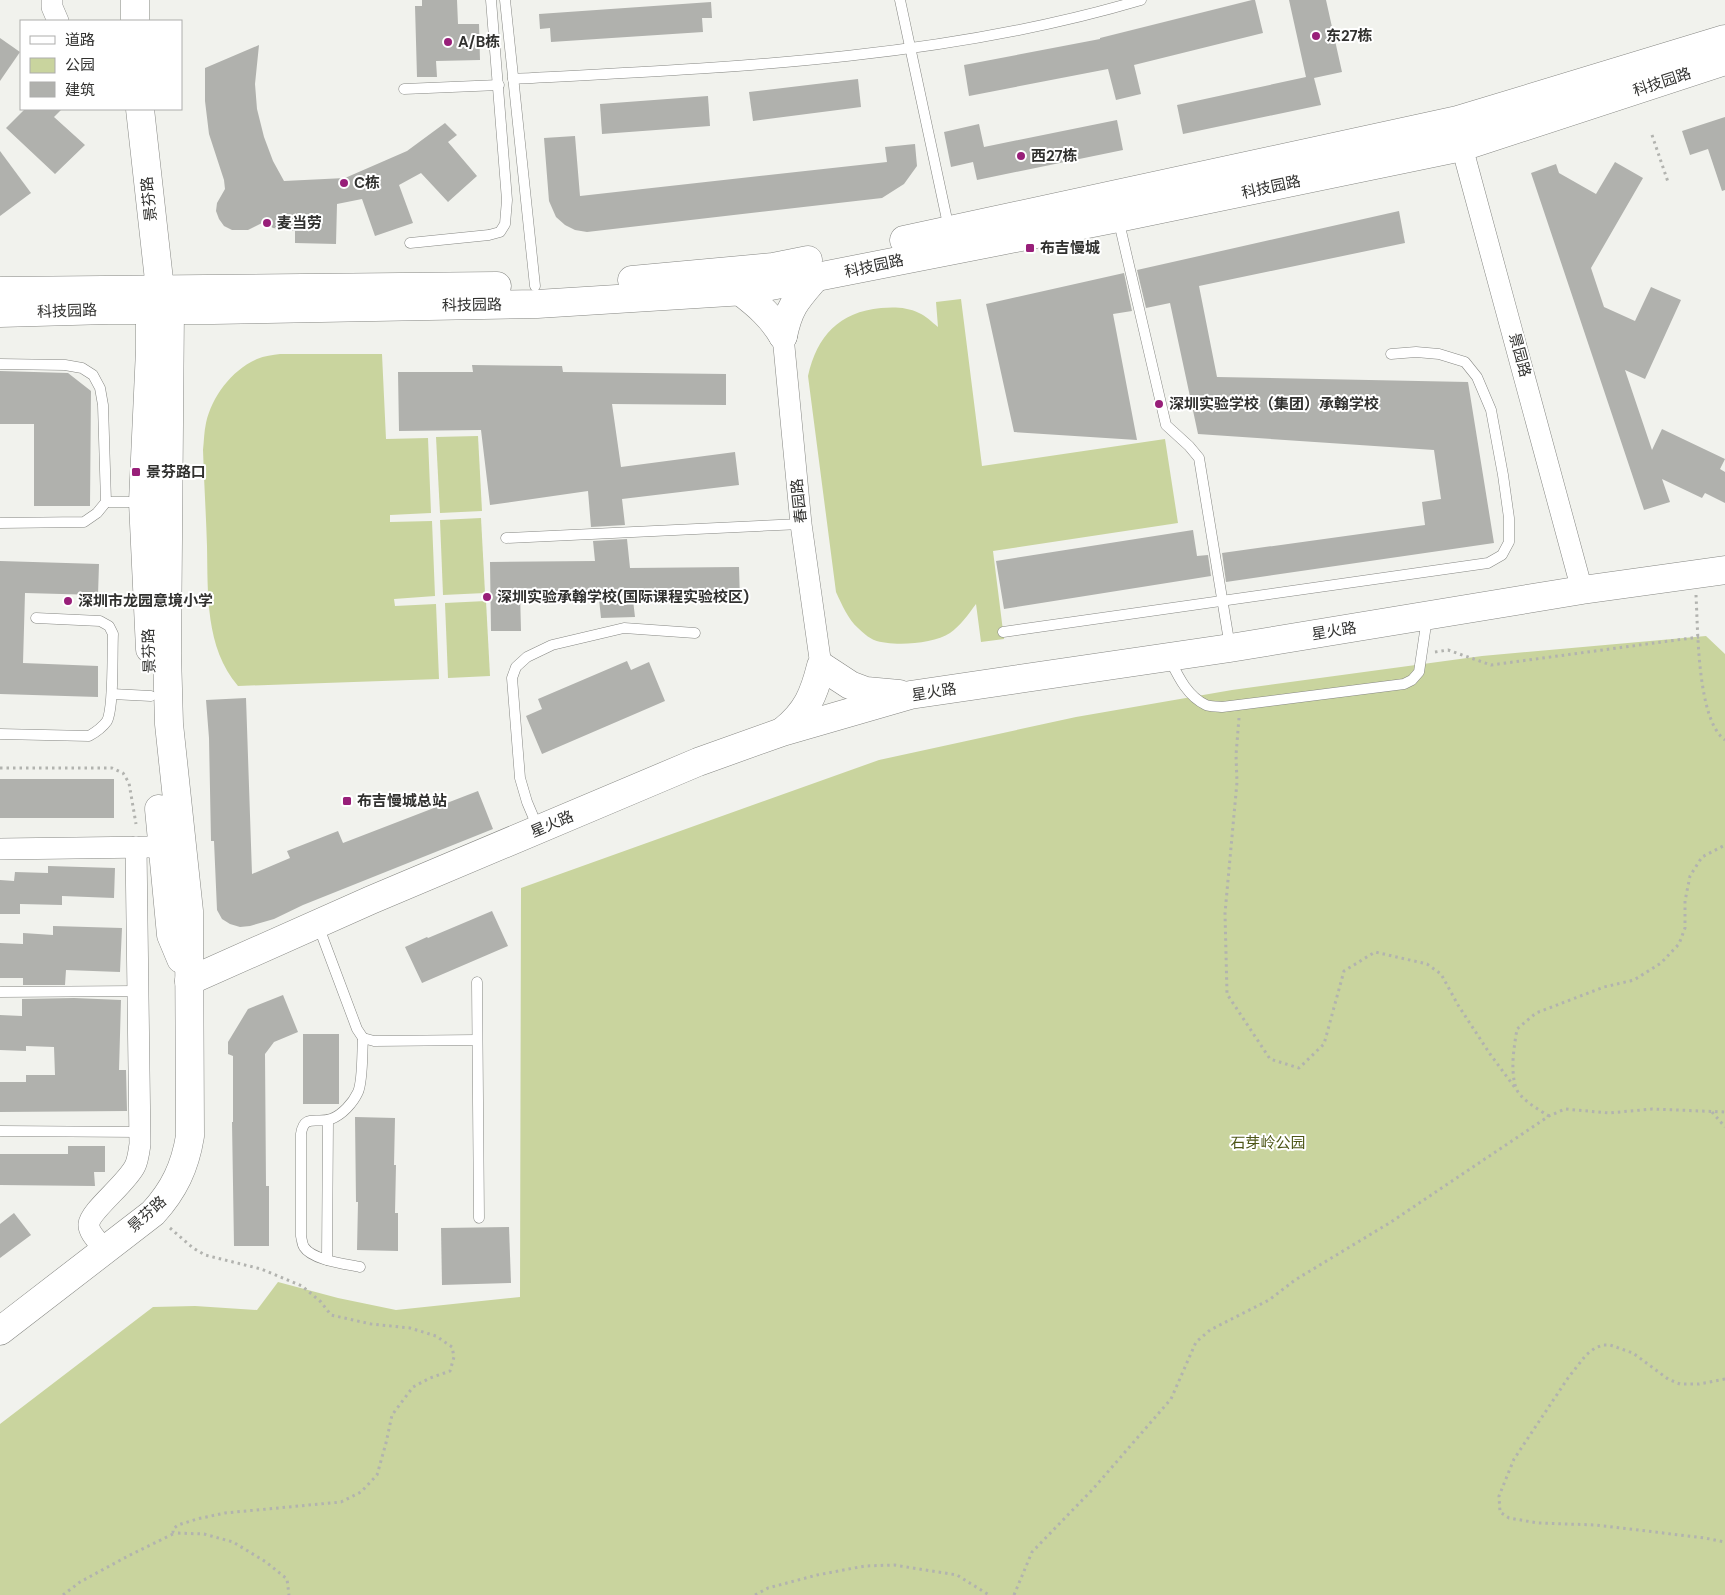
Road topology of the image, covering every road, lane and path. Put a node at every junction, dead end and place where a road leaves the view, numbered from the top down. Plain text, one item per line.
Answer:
1 (52, 0) edge
2 (135, 0) edge
3 (491, 0) edge
4 (504, 0) edge
5 (900, 0) edge
6 (1141, 0) edge
7 (58, 20) edge
8 (135, 20) edge
9 (1725, 39) edge
10 (910, 48) junction
11 (1725, 61) edge
12 (513, 79) junction
13 (499, 86) junction
14 (404, 89) dead end
15 (140, 110) edge
16 (1458, 120) junction
17 (1652, 135) dead end
18 (1462, 147) junction
19 (1668, 182) dead end
20 (1118, 218) junction
21 (949, 230) junction
22 (410, 243) dead end
23 (815, 278) junction
24 (535, 286) junction
25 (0, 291) edge
26 (741, 292) junction
27 (160, 303) junction
28 (0, 313) edge
29 (782, 336) junction
30 (1391, 354) dead end
31 (0, 364) edge
32 (106, 502) junction
33 (143, 502) junction
34 (0, 522) edge
35 (801, 524) junction
36 (506, 538) dead end
37 (1725, 570) edge
38 (1695, 574) junction
39 (1582, 590) junction
40 (1222, 601) junction
41 (1427, 616) junction
42 (36, 618) dead end
43 (1003, 632) dead end
44 (695, 633) dead end
45 (1699, 637) junction
46 (1230, 648) junction
47 (1448, 650) dead end
48 (1169, 657) junction
49 (821, 666) junction
50 (112, 694) junction
51 (910, 695) junction
52 (151, 696) junction
53 (1240, 705) junction
54 (782, 732) junction
55 (0, 734) edge
56 (1725, 740) edge
57 (0, 768) edge
58 (539, 829) junction
59 (147, 846) junction
60 (1725, 846) edge
61 (0, 849) edge
62 (318, 924) junction
63 (189, 981) junction
64 (477, 982) dead end
65 (137, 991) junction
66 (0, 992) edge
67 (363, 1038) junction
68 (477, 1040) junction
69 (1516, 1089) junction
70 (1712, 1112) junction
71 (1725, 1112) edge
72 (1549, 1116) junction
73 (328, 1120) junction
74 (1725, 1127) edge
75 (0, 1131) edge
76 (140, 1132) junction
77 (153, 1213) junction
78 (479, 1218) dead end
79 (105, 1250) junction
80 (327, 1260) junction
81 (360, 1267) dead end
82 (0, 1331) edge
83 (1725, 1379) edge
84 (175, 1533) junction
85 (1725, 1542) edge
86 (63, 1595) edge
87 (290, 1595) edge
88 (755, 1595) edge
89 (989, 1595) edge
90 (1014, 1595) edge

1 - 7 street
2 - 8 street
3 - 13 lane
4 - 12 lane
5 - 10 lane
6 - 10 lane
9 - 16 street, 科技园路
10 - 12 lane
10 - 21 lane
11 - 18 street, 科技园路
12 - 24 lane
13 - 14 lane
13 - 22 lane
15 - 27 street, 景芬路
16 - 18 street, 景园路
16 - 21 street, 科技园路
17 - 19 path
18 - 20 street, 科技园路
18 - 39 street, 景园路
20 - 23 street, 科技园路
20 - 40 lane
21 - 24 street, 科技园路
23 - 26 street, 科技园路
23 - 29 street, 春园路
24 - 27 street, 科技园路
25 - 27 street, 科技园路
26 - 27 street, 科技园路
26 - 29 street, 春园路
27 - 28 street, 科技园路
27 - 33 street, 景芬路
27 - 63 street, 景芬路
29 - 35 street, 春园路
30 - 40 lane
31 - 32 lane
32 - 33 lane
32 - 34 lane
33 - 52 street, 景芬路
35 - 36 lane
35 - 49 street, 春园路
37 - 38 street, 星火路
38 - 39 street, 星火路
38 - 45 path
39 - 41 street, 星火路
40 - 43 lane
40 - 46 lane
41 - 46 street, 星火路
41 - 53 lane
42 - 50 lane
44 - 58 lane
45 - 47 path
45 - 56 path
46 - 48 street, 星火路
48 - 51 street, 星火路
48 - 53 lane
49 - 51 street
49 - 54 street, 春园路
50 - 52 lane
50 - 55 lane
51 - 54 street, 星火路
52 - 59 street, 景芬路
53 - 69 path
54 - 58 street, 星火路
57 - 59 path
58 - 62 street, 星火路
59 - 61 street
59 - 63 street, 景芬路
59 - 65 street
60 - 69 path
62 - 63 street, 星火路
62 - 67 lane
63 - 77 street, 景芬路
64 - 68 lane
65 - 66 lane
65 - 76 street
67 - 68 lane
67 - 73 lane
68 - 78 lane
69 - 72 path
70 - 71 path
70 - 72 path
70 - 74 path
72 - 90 path
73 - 80 lane
73 - 80 lane
75 - 76 lane
76 - 79 street
77 - 79 street, 景芬路
77 - 84 path
79 - 82 street, 景芬路
80 - 81 lane
83 - 85 path
84 - 86 path
84 - 87 path
88 - 89 path

